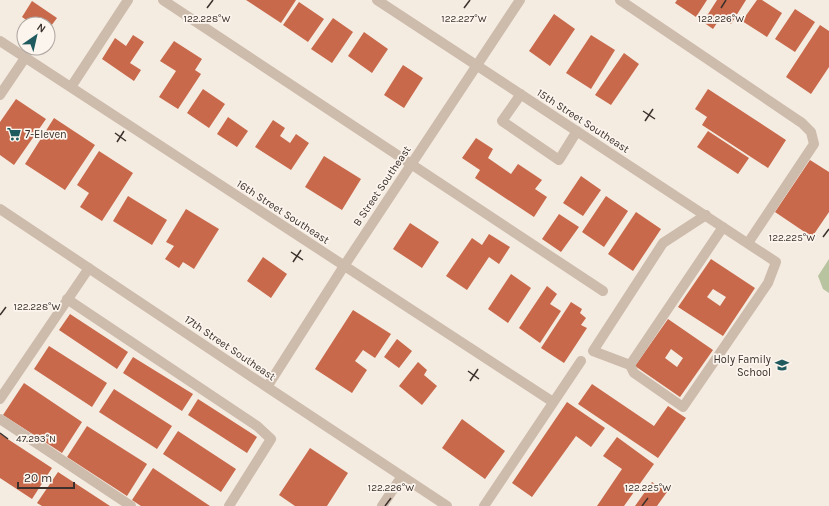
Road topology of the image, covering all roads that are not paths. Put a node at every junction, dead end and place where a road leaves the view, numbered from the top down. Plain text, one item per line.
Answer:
1 (128, 0) edge
2 (163, 0) edge
3 (377, 0) edge
4 (520, 0) edge
5 (620, 0) edge
6 (0, 41) edge
7 (25, 58) junction
8 (477, 65) junction
9 (71, 87) junction
10 (1, 92) edge
11 (521, 94) junction
12 (577, 130) junction
13 (411, 164) junction
14 (0, 209) edge
15 (706, 215) junction
16 (723, 227) junction
17 (748, 243) junction
18 (344, 266) junction
19 (89, 268) junction
20 (603, 292) dead end
21 (67, 300) junction
22 (581, 361) dead end
23 (630, 365) junction
24 (267, 388) junction
25 (0, 399) edge
26 (553, 402) junction
27 (0, 419) edge
28 (402, 476) junction
29 (131, 506) edge
30 (229, 506) edge
31 (382, 506) edge
32 (447, 506) edge
33 (484, 506) edge

1 - 9 street
2 - 13 street
3 - 8 street, 15th Street Southeast
4 - 8 street, B Street Southeast
5 - 17 street
6 - 7 street, 16th Street Southeast
7 - 9 street, 16th Street Southeast
7 - 10 street
8 - 11 street, 15th Street Southeast
8 - 13 street, B Street Southeast
9 - 18 street, 16th Street Southeast
11 - 12 street, 15th Street Southeast
11 - 12 street
12 - 15 street, 15th Street Southeast
13 - 18 street, B Street Southeast
13 - 20 street
14 - 19 street, 17th Street Southeast
15 - 16 street, 15th Street Southeast
15 - 23 street
16 - 17 street, 15th Street Southeast
16 - 23 street
17 - 23 street, 15th Street Southeast
18 - 24 street, B Street Southeast
18 - 26 street, 16th Street Southeast
19 - 21 street
19 - 24 street, 17th Street Southeast
21 - 25 street
21 - 30 street
22 - 26 street
24 - 28 street, 17th Street Southeast
26 - 33 street
27 - 29 street
28 - 31 street
28 - 32 street, 17th Street Southeast

